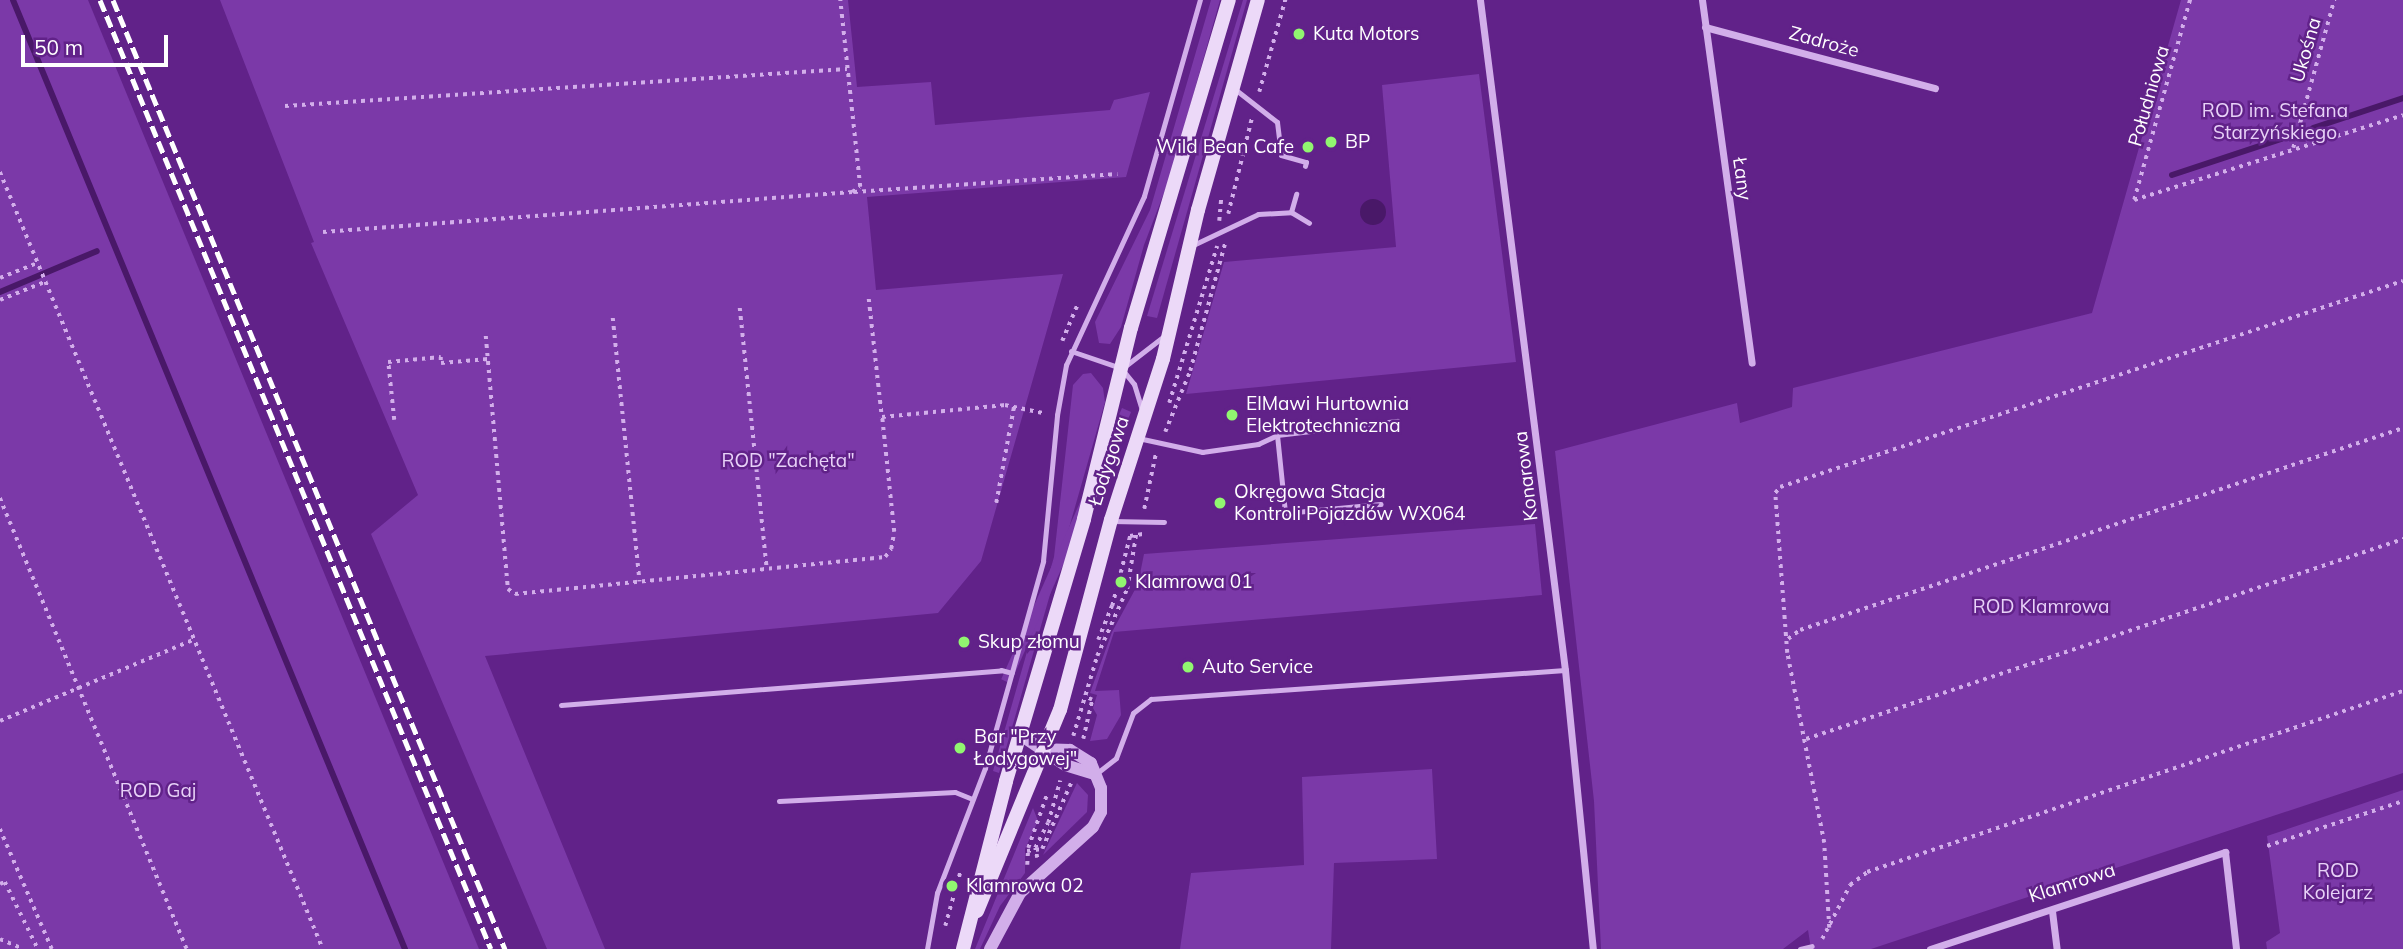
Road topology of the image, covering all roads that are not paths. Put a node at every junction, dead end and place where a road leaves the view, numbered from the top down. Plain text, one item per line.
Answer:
1 (1200, 0) edge
2 (1229, 0) edge
3 (1258, 0) edge
4 (1480, 0) edge
5 (1702, 0) edge
6 (1705, 26) junction
7 (1233, 88) junction
8 (1935, 88) dead end
9 (1305, 166) dead end
10 (1296, 194) dead end
11 (1291, 212) junction
12 (1309, 223) dead end
13 (1188, 247) junction
14 (1171, 327) junction
15 (1071, 351) junction
16 (1752, 363) dead end
17 (1121, 368) junction
18 (1143, 416) junction
19 (1397, 421) dead end
20 (1277, 435) junction
21 (1135, 437) junction
22 (1381, 504) dead end
23 (1285, 513) junction
24 (1240, 517) dead end
25 (1111, 520) junction
26 (1164, 522) dead end
27 (1565, 670) junction
28 (1012, 673) junction
29 (561, 705) dead end
30 (1022, 736) junction
31 (1046, 749) junction
32 (1094, 774) junction
33 (972, 799) junction
34 (779, 801) dead end
35 (2052, 911) junction
36 (970, 924) junction
37 (1812, 946) road end
38 (926, 949) edge
39 (963, 949) edge
40 (990, 949) edge
41 (1593, 949) edge
42 (1800, 949) edge
43 (1930, 949) edge
44 (2057, 949) edge
45 (2236, 949) edge

1 - 15 lane
2 - 17 main road, Łodygowa
3 - 7 main road, Łodygowa
4 - 27 street, Konarowa
5 - 6 street, Łany
6 - 8 street, Zadroże
6 - 16 street, Łany
7 - 9 lane
7 - 13 main road, Łodygowa
10 - 11 lane
11 - 12 lane
11 - 13 lane
13 - 14 main road, Łodygowa
14 - 17 lane
14 - 18 main road, Łodygowa
15 - 17 lane
15 - 28 lane
17 - 18 lane
17 - 30 main road, Łodygowa
18 - 21 main road, Łodygowa
19 - 20 lane
20 - 21 lane
20 - 23 lane
21 - 25 main road, Łodygowa
22 - 23 lane
23 - 24 lane
25 - 26 lane
25 - 31 main road, Łodygowa
27 - 32 lane
27 - 41 street, Konarowa
28 - 29 lane
28 - 33 lane
30 - 31 street
30 - 36 main road, Łodygowa
31 - 32 street
31 - 36 main road, Łodygowa
32 - 40 street
33 - 34 lane
33 - 38 lane
35 - 43 street, Klamrowa
35 - 44 street
35 - 45 street, Klamrowa
36 - 39 main road, Łodygowa
37 - 42 lane

